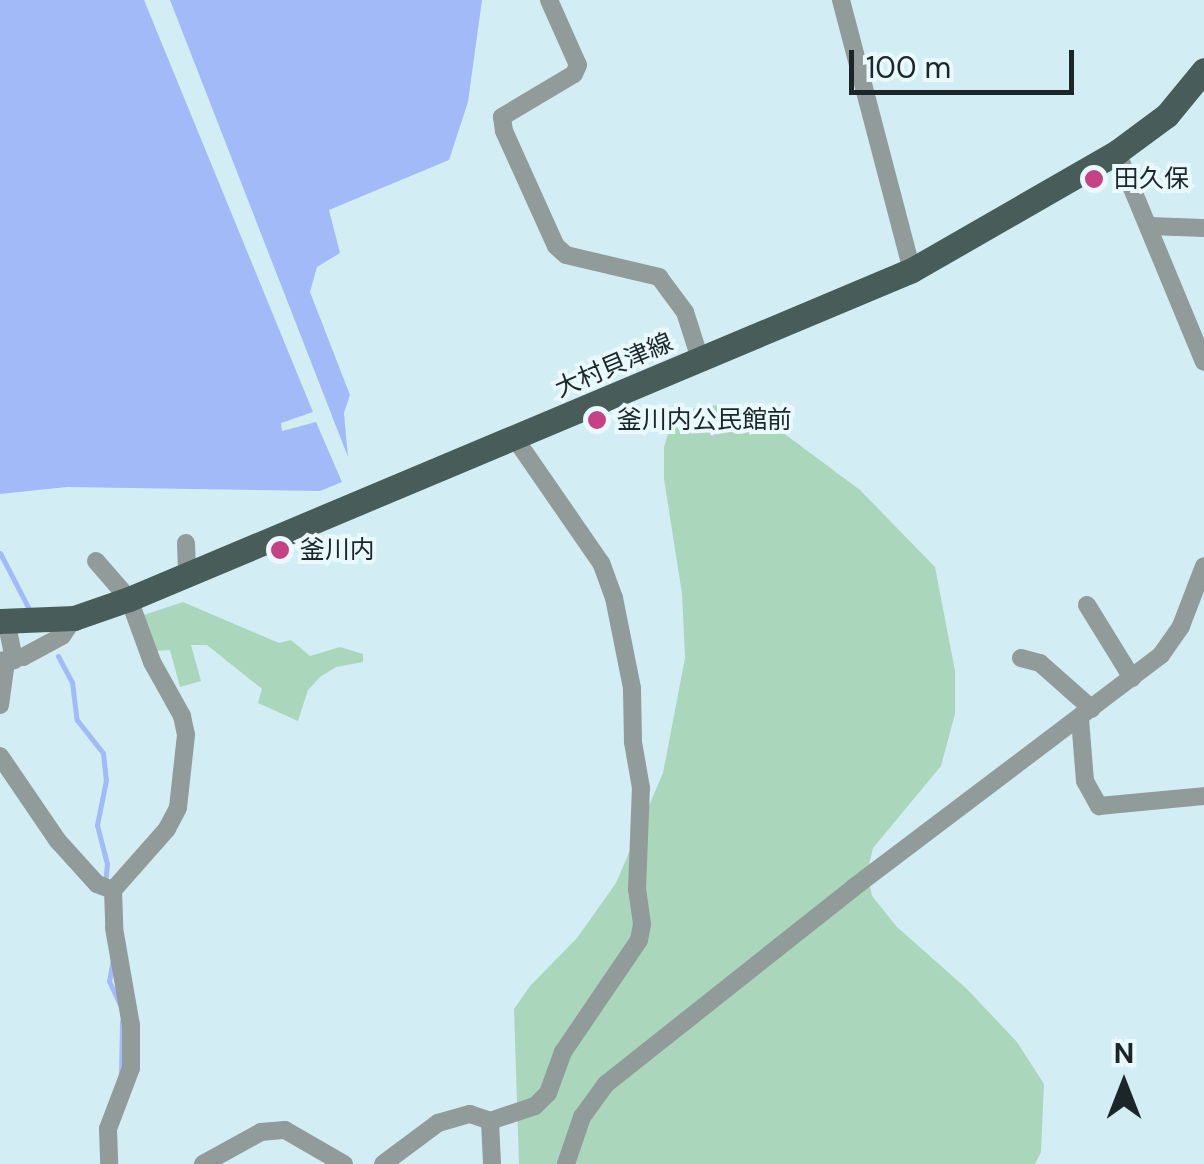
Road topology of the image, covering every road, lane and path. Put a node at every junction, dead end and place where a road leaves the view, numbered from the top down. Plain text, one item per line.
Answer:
1 (550, 0) edge
2 (841, 0) edge
3 (1204, 70) edge
4 (1117, 152) junction
5 (1149, 226) junction
6 (1204, 228) edge
7 (912, 270) junction
8 (700, 362) junction
9 (1204, 362) edge
10 (516, 440) junction
11 (186, 542) dead end
12 (96, 561) dead end
13 (1204, 566) edge
14 (187, 576) junction
15 (129, 600) junction
16 (1087, 606) dead end
17 (74, 618) junction
18 (3, 621) edge
19 (1021, 658) dead end
20 (7, 661) edge
21 (1132, 678) junction
22 (0, 705) edge
23 (1086, 714) junction
24 (0, 756) edge
25 (1204, 796) edge
26 (106, 887) junction
27 (490, 1121) junction
28 (108, 1164) edge
29 (203, 1164) edge
30 (344, 1164) edge
31 (384, 1164) edge
32 (492, 1164) edge
33 (566, 1164) edge

1 - 8 street
2 - 7 street
3 - 4 main road, 大村貝津線
4 - 5 street
4 - 7 main road, 大村貝津線
5 - 6 street
5 - 9 street
7 - 8 main road, 大村貝津線
8 - 10 main road, 大村貝津線
10 - 14 main road, 大村貝津線
10 - 27 street
11 - 14 street
12 - 15 street
13 - 21 street
14 - 15 main road, 大村貝津線
15 - 17 main road, 大村貝津線
15 - 26 street
16 - 21 street
17 - 18 main road, 大村貝津線
17 - 20 street
18 - 20 street
19 - 23 street
20 - 22 street
21 - 23 street
23 - 25 street
23 - 33 street
24 - 26 street
26 - 28 street
27 - 31 street
27 - 32 street
29 - 30 street

